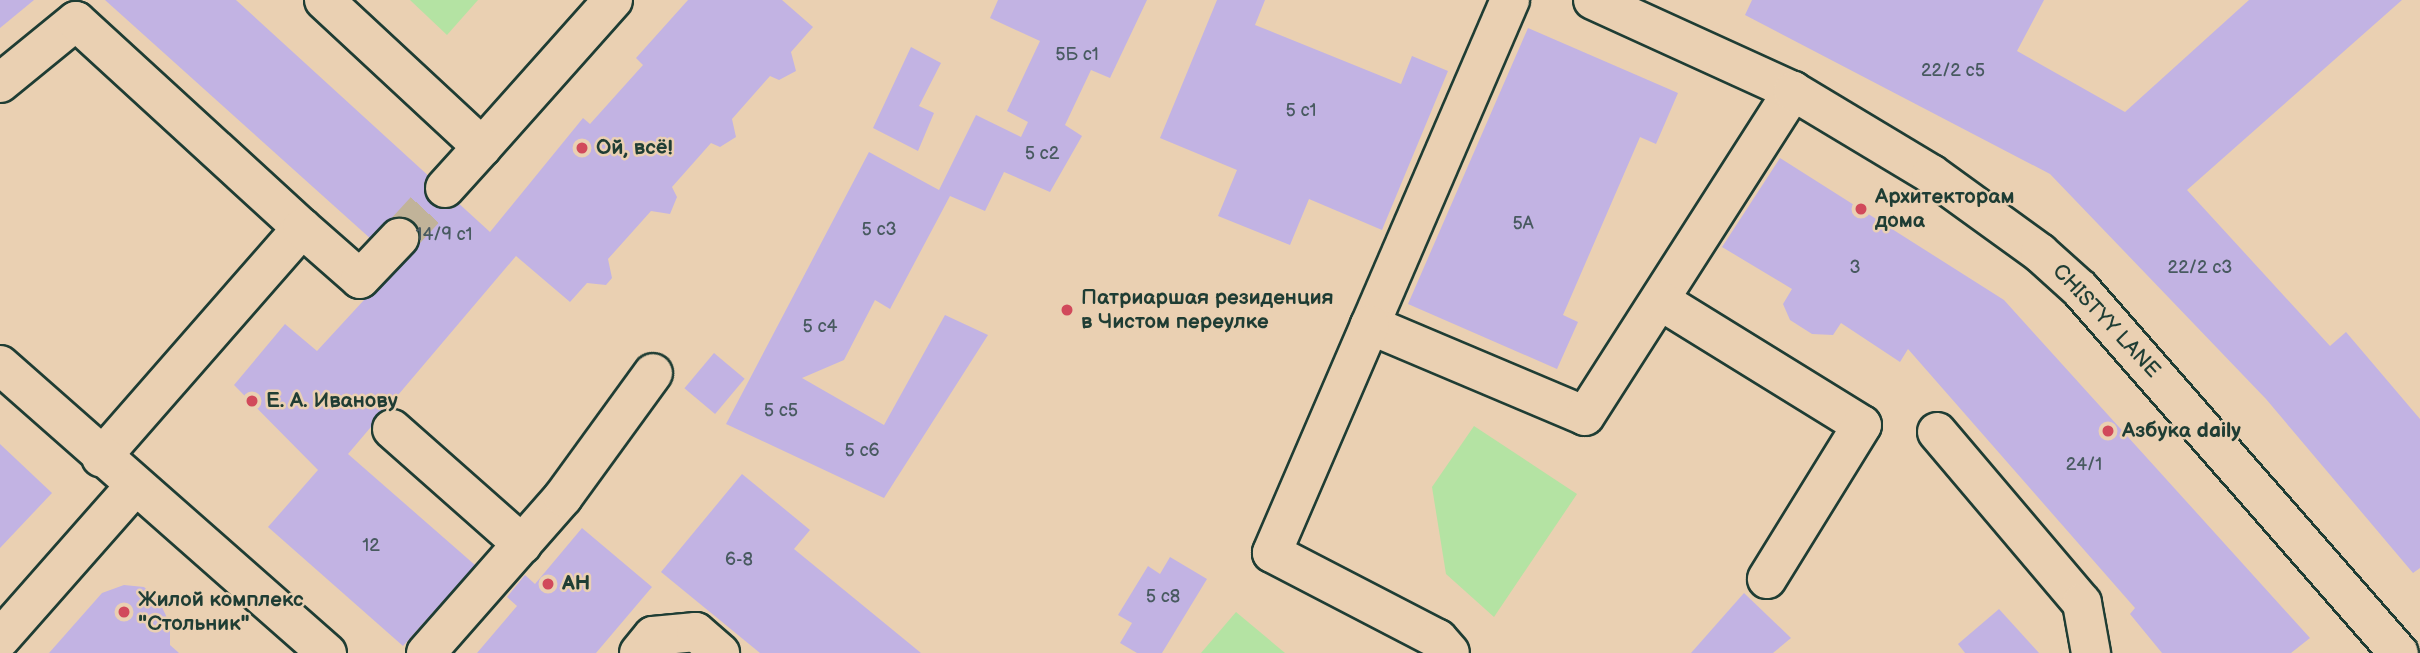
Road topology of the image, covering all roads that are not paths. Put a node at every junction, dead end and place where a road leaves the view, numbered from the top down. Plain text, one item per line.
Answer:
1 (324, 0) edge
2 (613, 0) edge
3 (1510, 0) edge
4 (1593, 0) edge
5 (0, 83) edge
6 (1793, 91) junction
7 (482, 147) junction
8 (445, 188) tunnel mouth
9 (302, 228) junction
10 (399, 238) tunnel mouth
11 (1661, 301) junction
12 (1370, 325) junction
13 (0, 365) edge
14 (653, 373) dead end
15 (392, 429) dead end
16 (1937, 432) dead end
17 (101, 458) junction
18 (134, 487) junction
19 (522, 544) junction
20 (1767, 579) dead end
21 (0, 639) edge
22 (327, 653) edge
23 (426, 653) edge
24 (639, 653) edge
25 (720, 653) edge
26 (1450, 653) edge
27 (2091, 653) edge
28 (2399, 653) edge

1 - 7 street
2 - 7 street
3 - 12 street
4 - 6 street, CHISTYY LANE
5 - 9 street
6 - 11 street
6 - 28 street, CHISTYY LANE
7 - 8 street
9 - 10 street
9 - 17 street
11 - 12 street
11 - 20 street
12 - 26 street
13 - 17 street
14 - 19 street
15 - 19 street
16 - 27 street
17 - 18 street
18 - 21 street
18 - 22 street
19 - 23 street
24 - 25 street

